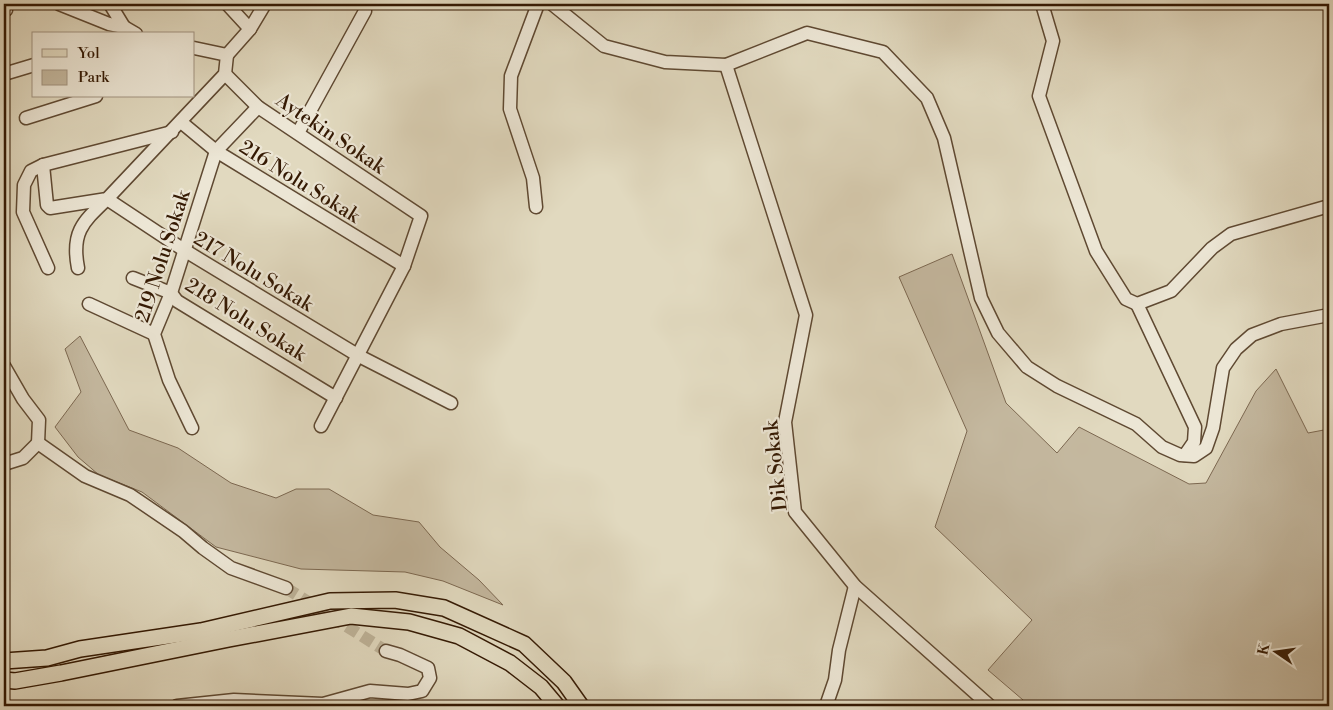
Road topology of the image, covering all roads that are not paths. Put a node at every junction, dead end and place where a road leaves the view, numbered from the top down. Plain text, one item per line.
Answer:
1 (59, 4) edge
2 (110, 4) edge
3 (227, 4) edge
4 (265, 4) edge
5 (364, 4) edge
6 (538, 4) edge
7 (552, 4) edge
8 (1042, 4) edge
9 (124, 27) junction
10 (250, 29) junction
11 (133, 32) edge
12 (195, 48) edge
13 (227, 55) junction
14 (726, 65) junction
15 (32, 66) edge
16 (4, 74) edge
17 (225, 74) junction
18 (195, 89) edge
19 (209, 91) junction
20 (90, 98) edge
21 (258, 106) junction
22 (26, 118) dead end
23 (176, 127) junction
24 (298, 134) junction
25 (216, 151) junction
26 (43, 165) junction
27 (107, 199) junction
28 (1329, 206) edge
29 (536, 207) dead end
30 (184, 250) junction
31 (404, 266) junction
32 (48, 268) dead end
33 (78, 268) dead end
34 (133, 278) dead end
35 (171, 293) junction
36 (89, 304) dead end
37 (1137, 304) junction
38 (1329, 315) edge
39 (154, 334) junction
40 (358, 356) junction
41 (4, 366) edge
42 (336, 398) junction
43 (451, 403) dead end
44 (321, 426) dead end
45 (192, 428) dead end
46 (38, 443) junction
47 (1186, 456) junction
48 (4, 464) edge
49 (855, 586) junction
50 (286, 588) tunnel mouth
51 (386, 651) tunnel mouth
52 (4, 661) edge
53 (4, 680) edge
54 (177, 706) edge
55 (557, 706) edge
56 (581, 706) edge
57 (826, 706) edge
58 (990, 706) edge

1 - 9 street
2 - 9 street
3 - 10 street
4 - 10 street
5 - 24 street
6 - 29 street
7 - 14 street
8 - 37 street
9 - 11 street
10 - 13 street
12 - 13 street
13 - 17 street
14 - 47 street
14 - 49 street, Dik Sokak
15 - 16 street
17 - 19 street
17 - 21 street, Aytekin Sokak
18 - 19 street
19 - 23 street
20 - 22 street
21 - 24 street, Aytekin Sokak
21 - 25 street, 219 Nolu Sokak
23 - 25 street, 216 Nolu Sokak
23 - 26 street
23 - 27 street
24 - 31 street, Aytekin Sokak
25 - 30 street, 219 Nolu Sokak
25 - 31 street, 216 Nolu Sokak
26 - 27 street
26 - 32 street
27 - 30 street, 217 Nolu Sokak
27 - 33 street
28 - 37 street
30 - 35 street, 219 Nolu Sokak
30 - 40 street, 217 Nolu Sokak
31 - 40 street
34 - 35 street, 218 Nolu Sokak
35 - 39 street, 219 Nolu Sokak
35 - 42 street, 218 Nolu Sokak
36 - 39 street
37 - 47 street
38 - 47 street
39 - 45 street, 219 Nolu Sokak
40 - 42 street
40 - 43 street, 217 Nolu Sokak
41 - 46 street
42 - 44 street
46 - 48 street
46 - 50 street
49 - 57 street
49 - 58 street, Dik Sokak
51 - 54 street
52 - 56 main road
53 - 55 main road

